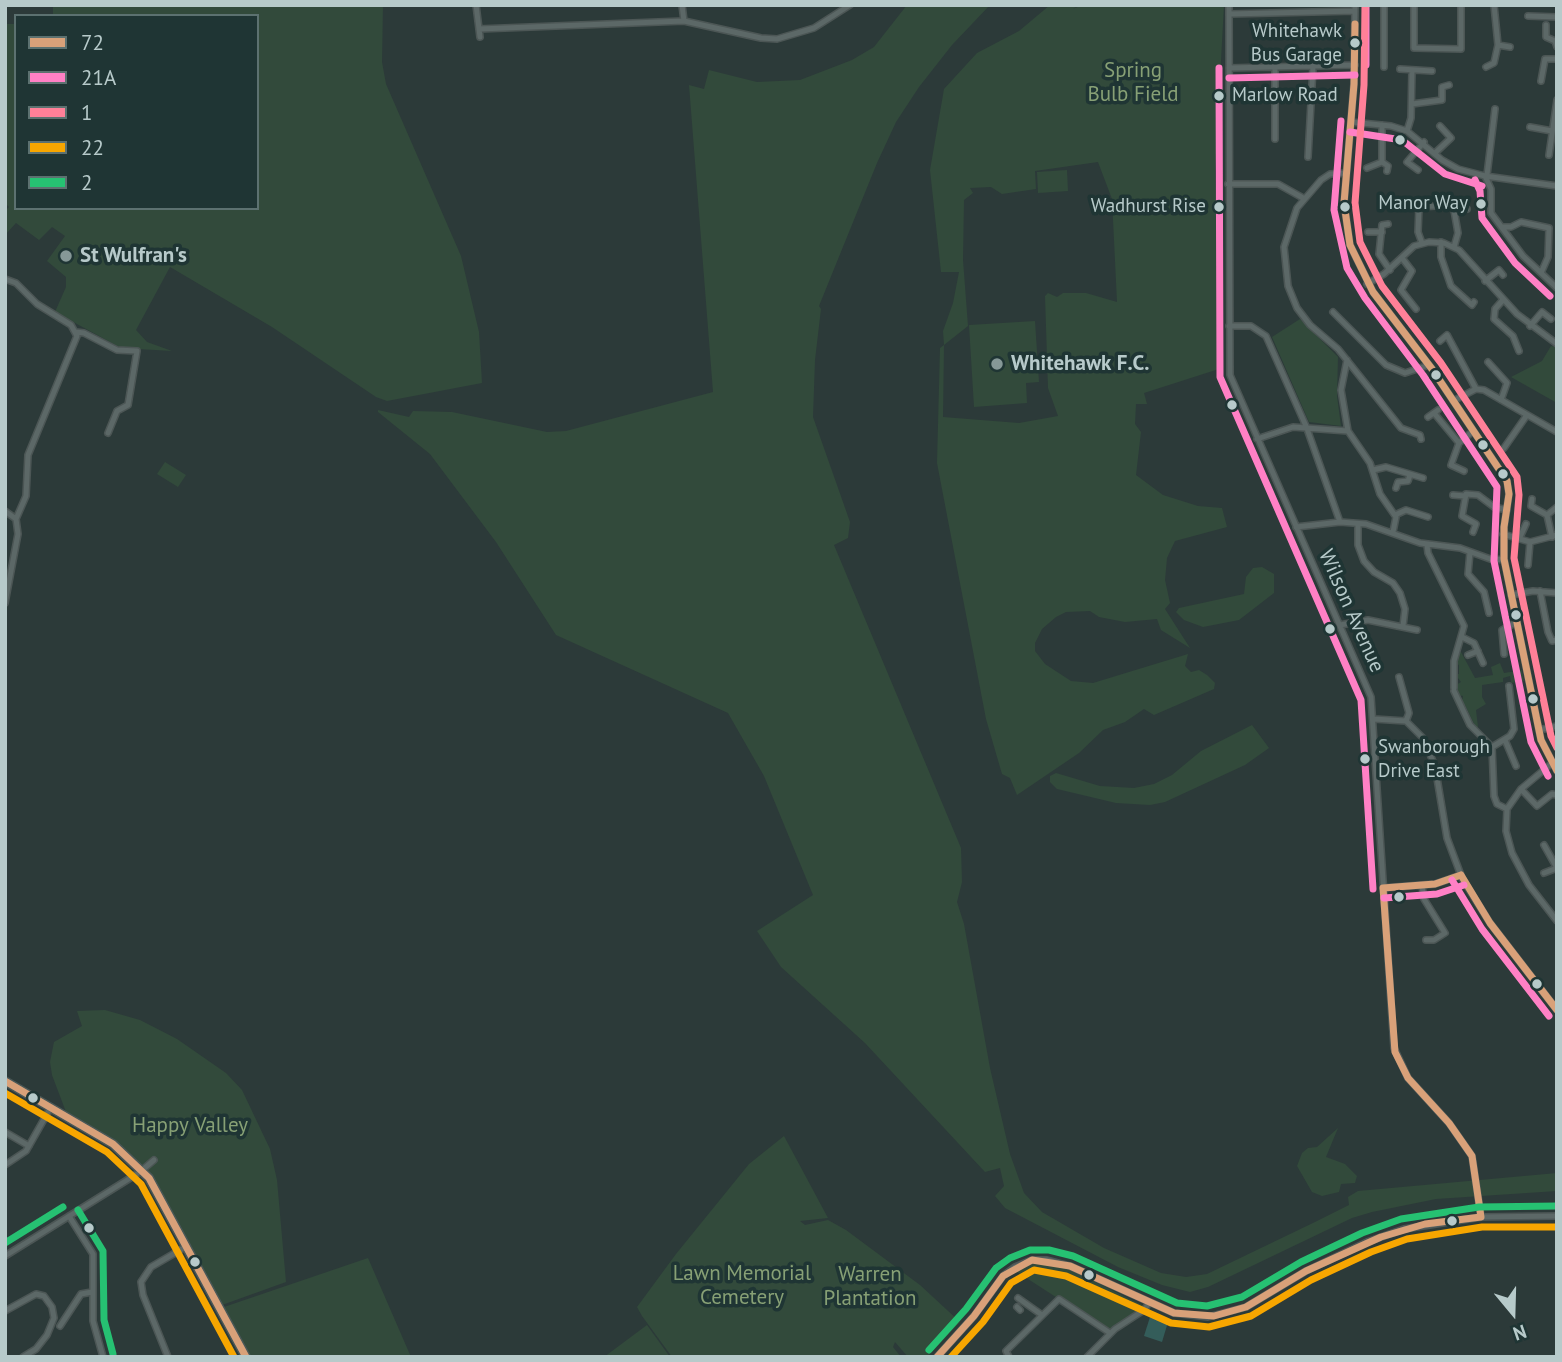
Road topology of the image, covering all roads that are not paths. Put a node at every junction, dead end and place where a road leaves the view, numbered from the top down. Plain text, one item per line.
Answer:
1 (476, 5) edge
2 (682, 5) edge
3 (850, 5) edge
4 (1229, 5) edge
5 (1384, 5) edge
6 (1414, 5) edge
7 (1461, 5) edge
8 (1494, 5) edge
9 (1355, 8) edge
10 (1229, 14) junction
11 (1528, 16) dead end
12 (1557, 17) edge
13 (684, 21) junction
14 (1546, 25) dead end
15 (479, 29) junction
16 (480, 37) dead end
17 (1556, 43) edge
18 (1498, 45) junction
19 (1510, 47) dead end
20 (1546, 51) dead end
21 (1545, 59) junction
22 (1557, 59) edge
23 (1355, 65) junction
24 (1313, 66) junction
25 (1384, 67) dead end
26 (1491, 67) dead end
27 (1229, 68) junction
28 (1275, 68) junction
29 (1400, 69) dead end
30 (1412, 71) junction
31 (1432, 71) dead end
32 (1541, 81) dead end
33 (1444, 84) dead end
34 (1442, 100) junction
35 (1554, 101) edge
36 (1412, 104) junction
37 (1449, 106) dead end
38 (1495, 108) dead end
39 (1351, 122) junction
40 (1382, 125) junction
41 (1440, 126) dead end
42 (1530, 127) dead end
43 (1407, 131) junction
44 (1552, 131) junction
45 (1275, 139) dead end
46 (1424, 142) junction
47 (1435, 153) junction
48 (1549, 155) dead end
49 (1308, 157) dead end
50 (1381, 162) junction
51 (1367, 168) dead end
52 (1418, 170) dead end
53 (1388, 171) dead end
54 (1346, 173) junction
55 (1486, 176) junction
56 (1503, 177) junction
57 (1228, 184) junction
58 (1490, 185) junction
59 (1557, 186) edge
60 (1303, 198) junction
61 (1435, 206) dead end
62 (1467, 209) dead end
63 (1388, 224) dead end
64 (1420, 224) junction
65 (1409, 225) dead end
66 (1502, 227) junction
67 (1511, 227) junction
68 (1368, 232) dead end
69 (1382, 232) junction
70 (1509, 237) junction
71 (1441, 242) junction
72 (1422, 243) junction
73 (1454, 247) junction
74 (1402, 258) junction
75 (1542, 264) junction
76 (1534, 267) junction
77 (1390, 270) junction
78 (1499, 270) dead end
79 (1401, 271) dead end
80 (1541, 273) junction
81 (1406, 278) junction
82 (5, 279) edge
83 (1485, 281) junction
84 (1367, 284) junction
85 (1557, 288) edge
86 (1502, 301) junction
87 (1474, 302) dead end
88 (1416, 309) dead end
89 (1337, 314) dead end
90 (1550, 319) dead end
91 (1229, 326) junction
92 (1530, 326) junction
93 (76, 332) junction
94 (1440, 341) dead end
95 (1557, 344) edge
96 (1462, 345) dead end
97 (1455, 348) junction
98 (1519, 351) dead end
99 (1348, 360) junction
100 (1489, 362) dead end
101 (1429, 365) junction
102 (1476, 389) junction
103 (1501, 400) junction
104 (1453, 401) junction
105 (1433, 413) dead end
106 (1527, 415) junction
107 (1306, 426) junction
108 (1401, 428) junction
109 (1348, 431) junction
110 (1472, 432) junction
111 (1557, 432) edge
112 (108, 433) dead end
113 (1395, 434) dead end
114 (1257, 439) junction
115 (1421, 439) dead end
116 (1459, 443) junction
117 (1509, 446) dead end
118 (1442, 461) dead end
119 (1451, 465) junction
120 (1373, 470) junction
121 (1464, 471) dead end
122 (1410, 475) junction
123 (1423, 478) dead end
124 (1396, 488) dead end
125 (1485, 490) dead end
126 (1453, 495) dead end
127 (1465, 496) junction
128 (1483, 498) junction
129 (1532, 499) dead end
130 (1557, 507) edge
131 (1507, 510) junction
132 (5, 511) edge
133 (1395, 515) junction
134 (1547, 515) junction
135 (1428, 517) dead end
136 (16, 519) junction
137 (1340, 522) junction
138 (1358, 524) junction
139 (1526, 524) dead end
140 (1296, 527) junction
141 (1393, 532) junction
142 (1473, 532) dead end
143 (1503, 534) junction
144 (1555, 536) edge
145 (1520, 537) junction
146 (1530, 542) junction
147 (1427, 545) junction
148 (1470, 552) junction
149 (1504, 559) junction
150 (1528, 565) dead end
151 (1540, 591) junction
152 (1557, 593) edge
153 (1511, 595) junction
154 (6, 598) edge
155 (1494, 598) dead end
156 (1486, 599) junction
157 (1489, 613) dead end
158 (1517, 622) junction
159 (1340, 625) junction
160 (1403, 626) junction
161 (1419, 631) dead end
162 (1462, 637) junction
163 (1557, 640) edge
164 (1478, 651) junction
165 (1504, 654) dead end
166 (1468, 655) dead end
167 (1483, 663) dead end
168 (1402, 681) dead end
169 (1509, 686) dead end
170 (1511, 703) junction
171 (1503, 704) dead end
172 (1374, 719) junction
173 (1406, 721) junction
174 (1557, 726) edge
175 (1539, 730) junction
176 (1505, 740) junction
177 (1492, 747) junction
178 (1517, 761) dead end
179 (1551, 764) junction
180 (1557, 771) edge
181 (1521, 789) junction
182 (1557, 795) edge
183 (1537, 806) junction
184 (1507, 809) junction
185 (1542, 813) dead end
186 (1544, 845) dead end
187 (1557, 868) edge
188 (1544, 873) dead end
189 (1461, 875) junction
190 (1422, 886) junction
191 (1383, 888) junction
192 (1557, 907) edge
193 (1549, 912) junction
194 (1557, 921) edge
195 (1426, 940) dead end
196 (1554, 994) dead end
197 (1548, 999) junction
198 (1557, 1010) edge
199 (5, 1081) edge
200 (51, 1107) junction
201 (5, 1132) edge
202 (29, 1146) junction
203 (154, 1160) dead end
204 (5, 1165) edge
205 (142, 1170) junction
206 (69, 1216) junction
207 (1557, 1216) edge
208 (1481, 1217) junction
209 (187, 1247) junction
210 (5, 1256) edge
211 (92, 1292) junction
212 (1018, 1298) dead end
213 (1024, 1303) junction
214 (1149, 1303) junction
215 (1018, 1309) dead end
216 (5, 1311) edge
217 (1042, 1315) junction
218 (60, 1325) dead end
219 (1110, 1333) junction
220 (1088, 1356) edge
221 (23, 1357) edge
222 (103, 1357) edge
223 (168, 1357) edge
224 (246, 1357) edge
225 (937, 1357) edge
226 (1009, 1357) edge

1 - 15 street
2 - 13 street
3 - 13 street
4 - 10 street, Wilson Avenue
5 - 25 street
6 - 7 street
8 - 18 street
9 - 10 street
9 - 23 street
10 - 27 street, Wilson Avenue
11 - 12 street
13 - 15 street
14 - 17 street
15 - 16 street
18 - 19 street
18 - 26 street
20 - 21 street
21 - 22 street
21 - 32 street
23 - 24 street
23 - 39 street
24 - 28 street
24 - 49 street
27 - 28 street
27 - 57 street, Wilson Avenue
28 - 45 street
29 - 30 street
30 - 31 street
30 - 36 street
33 - 34 street
34 - 36 street
34 - 37 street
35 - 44 street
36 - 43 street
38 - 55 street
39 - 40 street
39 - 54 street
40 - 43 street
40 - 50 street
41 - 47 street
42 - 44 street
43 - 46 street
44 - 48 street
46 - 47 street
46 - 52 street
47 - 55 street
50 - 51 street
50 - 53 street
54 - 60 street
54 - 84 street
55 - 56 street
55 - 58 street
56 - 58 street
56 - 59 street
57 - 60 street
57 - 91 street, Wilson Avenue
58 - 66 street
60 - 99 street
61 - 64 street
62 - 73 street
63 - 69 street
64 - 65 street
64 - 72 street
66 - 67 street
66 - 70 street
67 - 70 street
67 - 75 street
68 - 69 street
69 - 77 street
70 - 76 street
71 - 72 street
71 - 73 street
71 - 87 street
72 - 74 street
73 - 83 street
74 - 77 street
74 - 81 street
75 - 76 street
75 - 80 street
76 - 80 street
77 - 84 street
78 - 83 street
79 - 81 street
80 - 85 street
81 - 88 street
82 - 93 street
83 - 86 street
84 - 101 street
86 - 92 street
86 - 98 street
89 - 101 street
90 - 92 street
91 - 107 street
91 - 114 street, Wilson Avenue
92 - 95 street
93 - 112 street
93 - 136 street
94 - 97 street
96 - 97 street
97 - 102 street
99 - 108 street
99 - 109 street
100 - 103 street
101 - 104 street
102 - 103 street
102 - 104 street
103 - 106 street
104 - 110 street
105 - 116 street
106 - 111 street
106 - 117 street
107 - 109 street
107 - 114 street
107 - 137 street
108 - 113 street
108 - 115 street
109 - 120 street
110 - 116 street
110 - 131 street
114 - 140 street, Wilson Avenue
116 - 119 street
118 - 119 street
119 - 121 street
120 - 122 street
120 - 133 street
122 - 123 street
122 - 124 street
125 - 128 street
126 - 127 street
127 - 128 street
127 - 142 street
128 - 131 street
129 - 134 street
130 - 134 street
131 - 143 street
132 - 136 street
133 - 135 street
133 - 141 street
134 - 144 street
136 - 154 street
137 - 138 street
137 - 140 street
138 - 141 street
138 - 160 street
139 - 145 street
140 - 159 street, Wilson Avenue
141 - 147 street
143 - 145 street
143 - 149 street
144 - 146 street
145 - 146 street
146 - 150 street
147 - 148 street
147 - 162 street
148 - 149 street
148 - 156 street
149 - 153 street
151 - 152 street
151 - 153 street
151 - 163 street
153 - 158 street
155 - 156 street
156 - 157 street
158 - 165 street
158 - 175 street
159 - 160 street
159 - 172 street, Wilson Avenue
160 - 161 street
162 - 164 street
162 - 177 street
164 - 166 street
164 - 167 street
168 - 173 street
169 - 170 street
170 - 171 street
170 - 176 street
172 - 173 street
172 - 191 street, Wilson Avenue
173 - 189 street
174 - 175 street
175 - 179 street
176 - 177 street
176 - 178 street
177 - 184 street
179 - 180 street
179 - 181 street
181 - 183 street
181 - 184 street
182 - 183 street
183 - 185 street
184 - 193 street
186 - 187 street
187 - 188 street
189 - 190 street
189 - 197 street
190 - 191 street
190 - 195 street
191 - 208 street, Wilson Avenue
192 - 193 street
193 - 194 street
196 - 197 street
197 - 198 street
199 - 200 main road
200 - 202 street
200 - 205 main road
201 - 202 street
202 - 204 street
203 - 205 street
205 - 206 street
205 - 209 main road
206 - 210 street
206 - 211 street
207 - 208 street
208 - 214 street
209 - 223 street
209 - 224 main road
211 - 218 street
211 - 222 street
212 - 213 street
213 - 215 street
213 - 217 street
214 - 219 street
214 - 225 street
216 - 221 street
217 - 219 street
217 - 226 street
219 - 220 street

